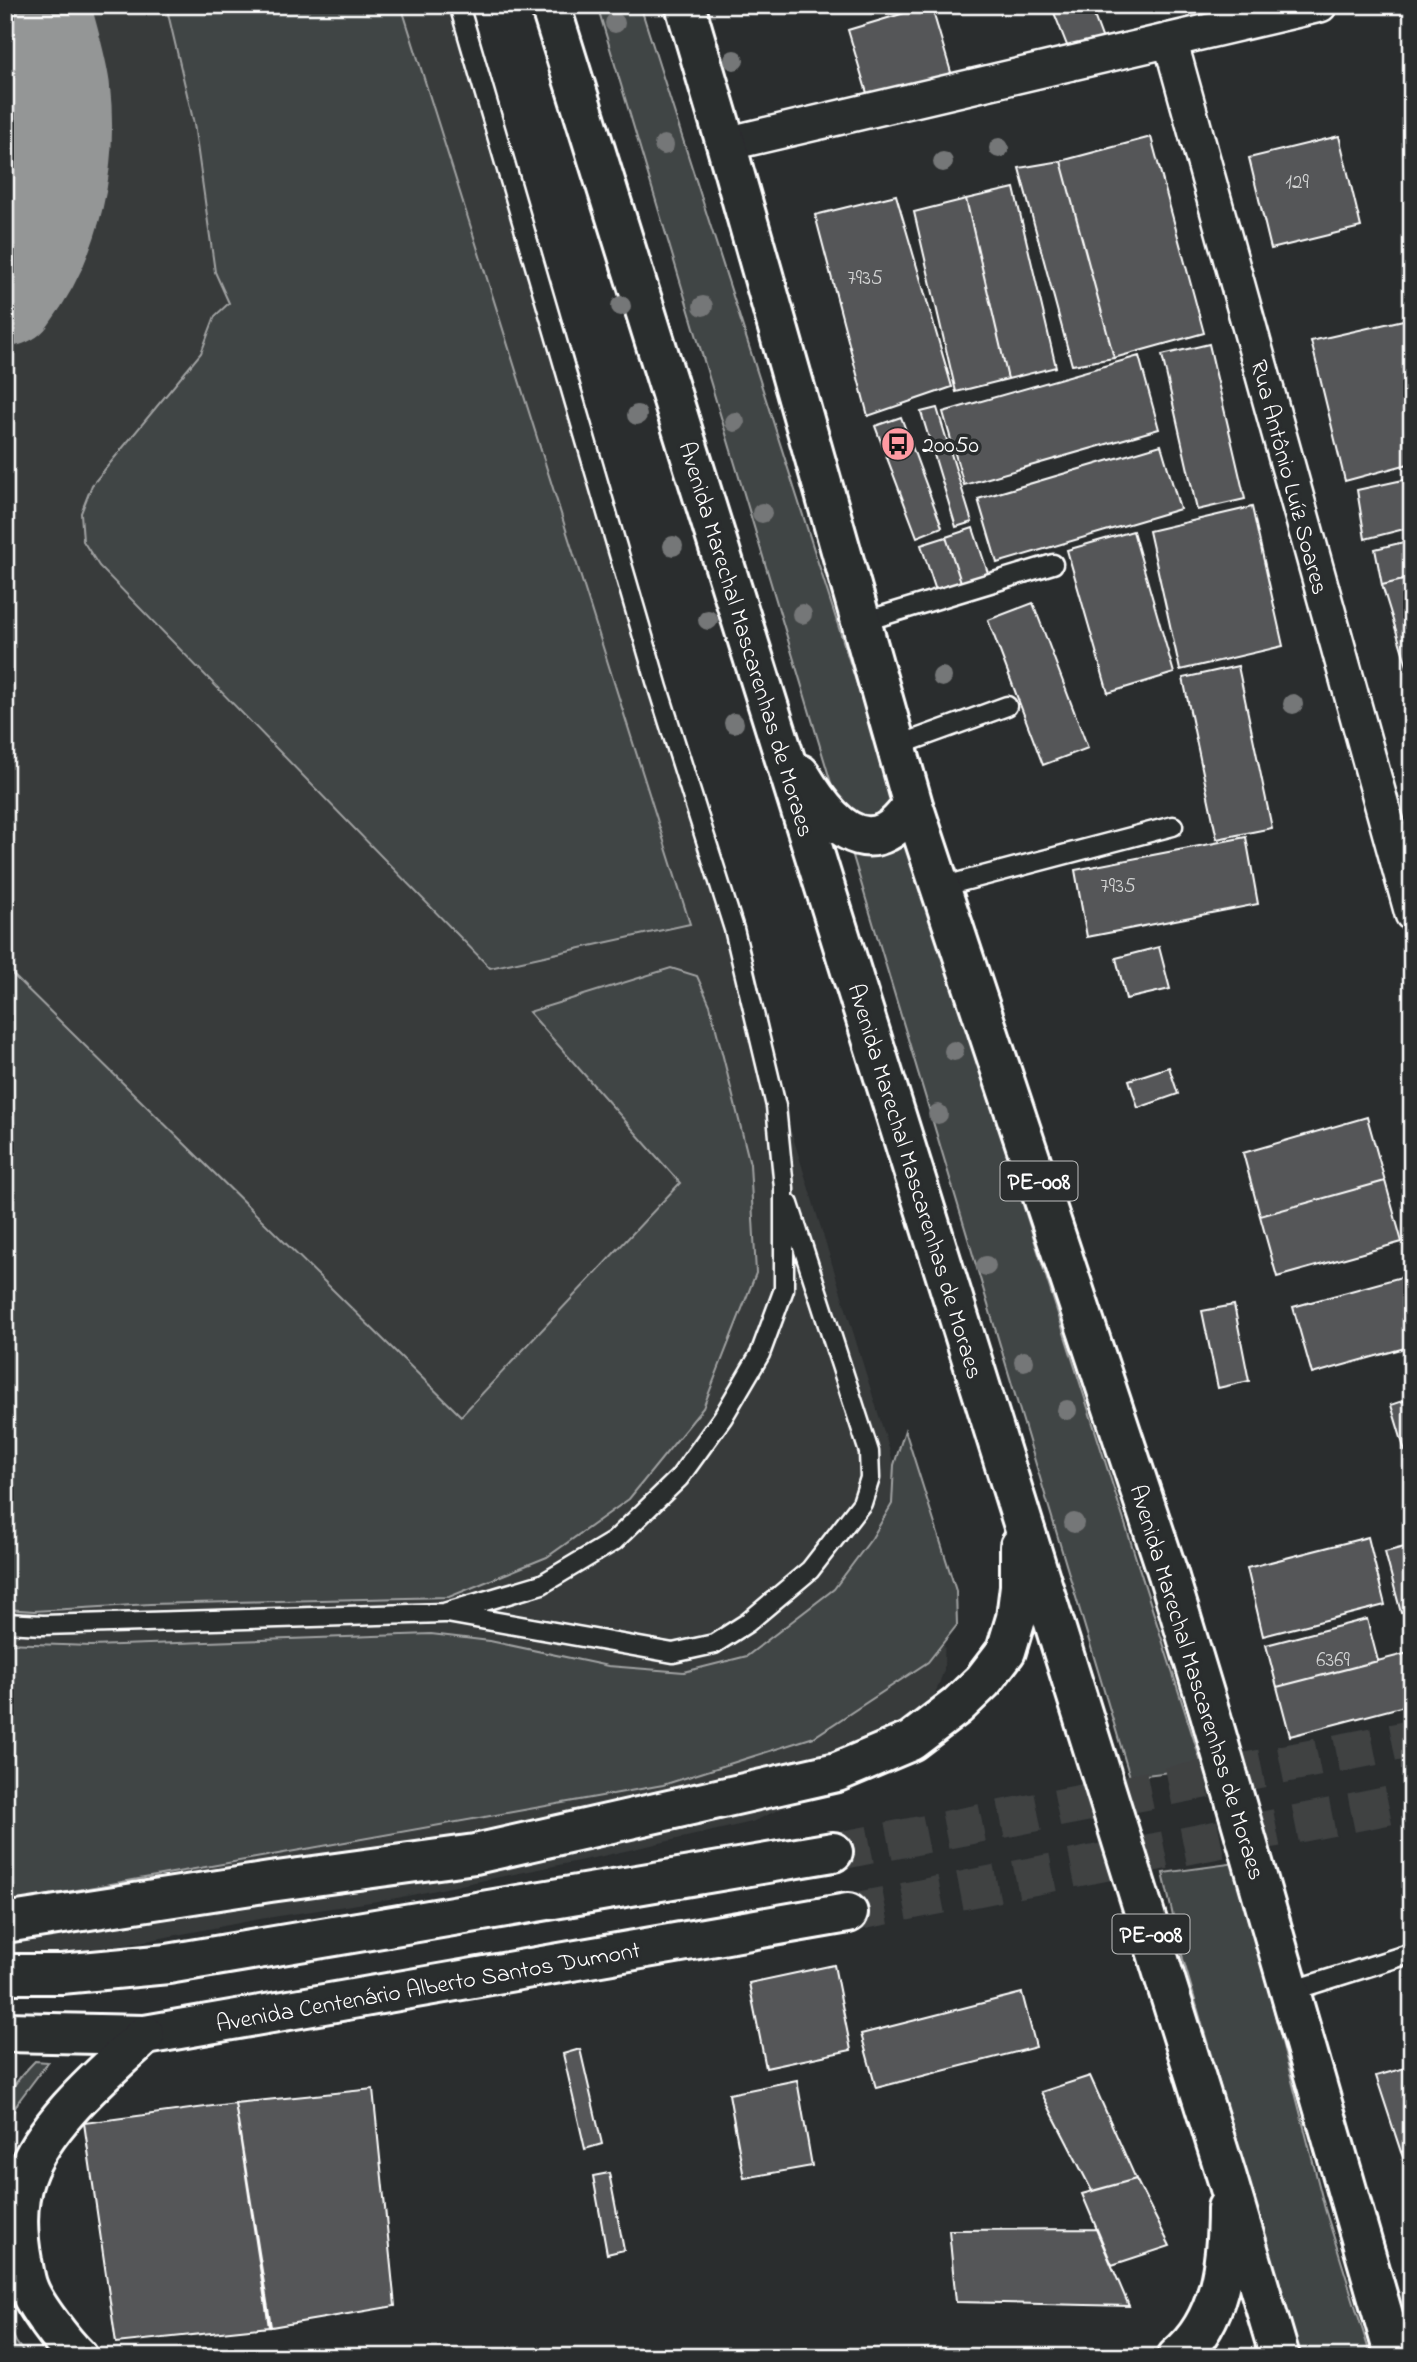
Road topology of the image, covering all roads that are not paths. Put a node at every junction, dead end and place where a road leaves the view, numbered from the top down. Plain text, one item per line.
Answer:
1 (459, 5) edge
2 (550, 5) edge
3 (685, 5) edge
4 (1320, 5) edge
5 (1170, 40) junction
6 (726, 144) junction
7 (1054, 564) dead end
8 (862, 622) junction
9 (1007, 706) dead end
10 (777, 736) junction
11 (897, 746) junction
12 (913, 805) junction
13 (1173, 826) dead end
14 (941, 887) junction
15 (1412, 914) edge
16 (783, 1188) junction
17 (1020, 1512) junction
18 (444, 1613) junction
19 (5, 1623) edge
20 (833, 1852) tunnel mouth
21 (848, 1913) tunnel mouth
22 (5, 1923) edge
23 (1412, 1953) edge
24 (5, 1974) edge
25 (61, 1974) junction
26 (1291, 1991) junction
27 (145, 2035) junction
28 (8, 2038) edge
29 (1227, 2178) junction
30 (1380, 2299) junction
31 (1412, 2341) edge
32 (78, 2357) edge
33 (1177, 2357) edge
34 (1280, 2357) edge
35 (1395, 2357) edge

1 - 16 lane
2 - 10 main road, Avenida Marechal Mascarenhas de Moraes / PE-008
3 - 6 main road, Avenida Marechal Mascarenhas de Moraes / PE-008
4 - 5 street
5 - 6 street
5 - 15 street, Rua Antônio Luíz Soares
6 - 8 main road, Avenida Marechal Mascarenhas de Moraes / PE-008
7 - 8 lane
8 - 11 main road, Avenida Marechal Mascarenhas de Moraes / PE-008
9 - 11 lane
10 - 12 main road
10 - 17 main road, Avenida Marechal Mascarenhas de Moraes / PE-008
11 - 12 main road, Avenida Marechal Mascarenhas de Moraes / PE-008
12 - 14 main road, Avenida Marechal Mascarenhas de Moraes / PE-008
13 - 14 lane
14 - 26 main road, Avenida Marechal Mascarenhas de Moraes / PE-008
16 - 18 lane
16 - 18 lane
17 - 22 main road
17 - 29 main road, Avenida Marechal Mascarenhas de Moraes / PE-008
18 - 19 lane
20 - 25 main road
21 - 27 main road, Avenida Centenário Alberto Santos Dumont
23 - 26 lane
24 - 25 main road
25 - 28 main road
26 - 30 main road, Avenida Marechal Mascarenhas de Moraes / PE-008
27 - 28 main road, Avenida Centenário Alberto Santos Dumont
27 - 32 main road
29 - 33 main road
29 - 34 main road, Avenida Marechal Mascarenhas de Moraes / PE-008
30 - 31 main road
30 - 35 main road, Avenida Marechal Mascarenhas de Moraes / PE-008

